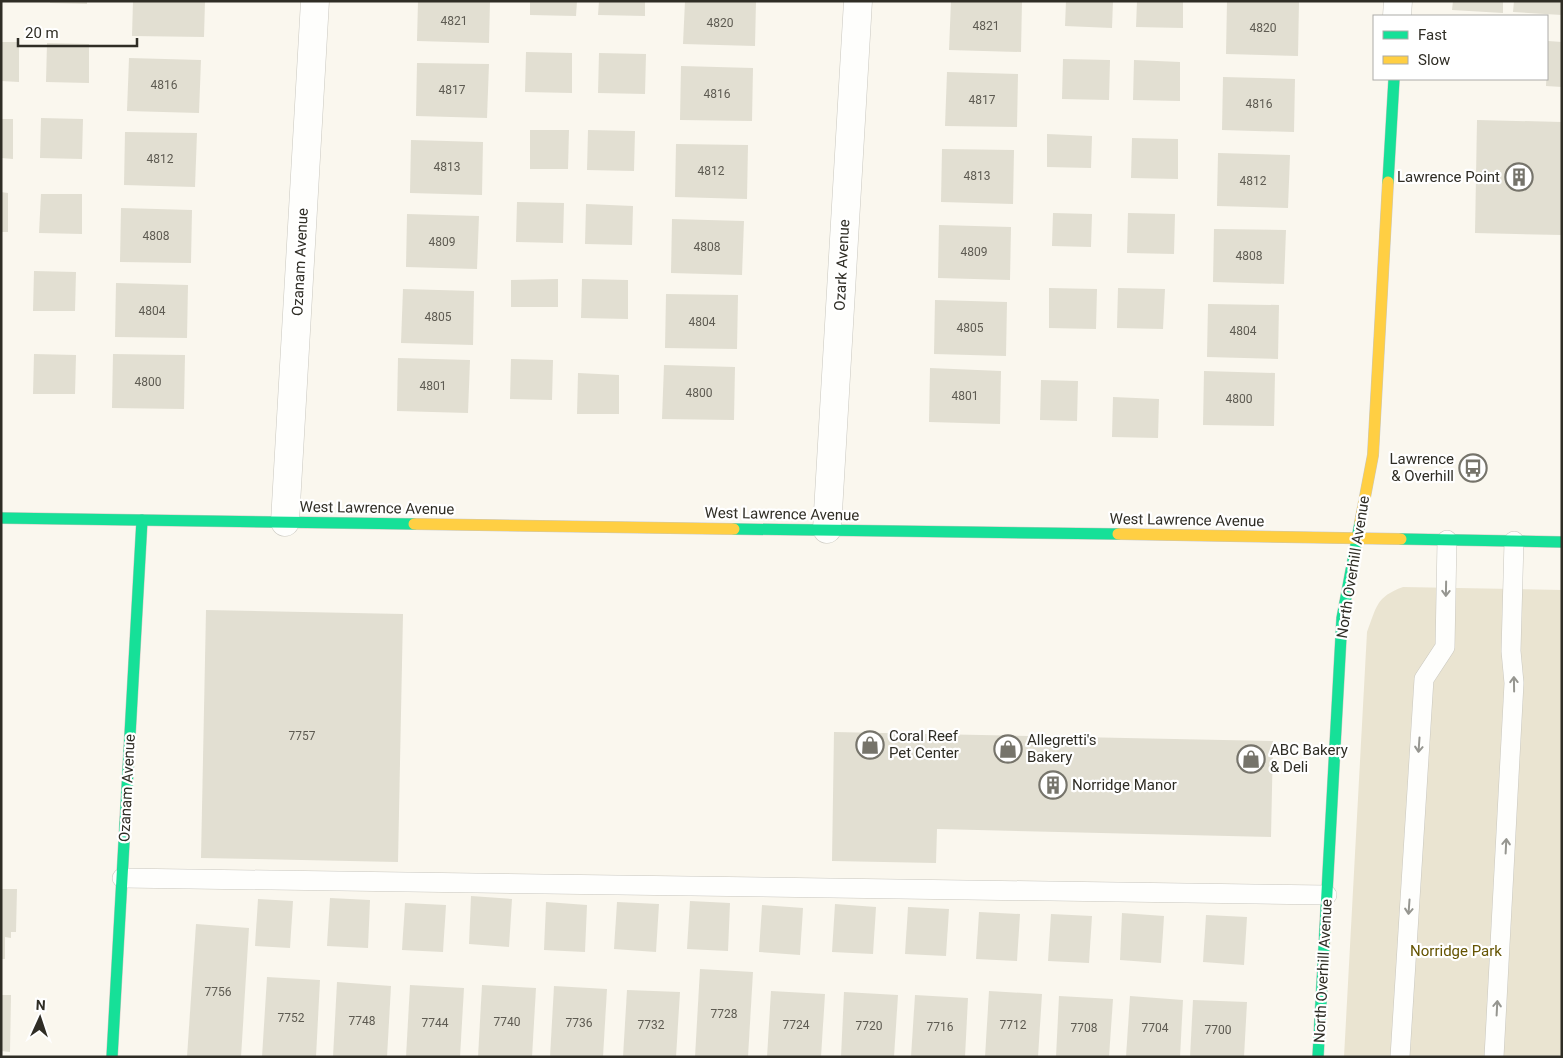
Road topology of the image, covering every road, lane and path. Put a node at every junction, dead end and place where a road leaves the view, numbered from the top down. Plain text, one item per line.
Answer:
1 (315, 1) edge
2 (858, 1) edge
3 (1398, 1) edge
4 (1397, 15) edge
5 (1394, 80) edge
6 (1, 518) edge
7 (142, 520) junction
8 (285, 522) junction
9 (827, 530) junction
10 (1357, 538) junction
11 (1447, 540) junction
12 (1514, 541) junction
13 (1562, 542) edge
14 (122, 878) junction
15 (1327, 894) junction
16 (112, 1057) edge
17 (1318, 1057) edge
18 (1400, 1057) edge
19 (1494, 1057) edge

1 - 8 street, Ozanam Avenue
2 - 9 street, Ozark Avenue
3 - 4 street
5 - 10 main road, North Overhill Avenue
6 - 7 main road, West Lawrence Avenue
7 - 8 main road, West Lawrence Avenue
7 - 14 main road, Ozanam Avenue
8 - 9 main road, West Lawrence Avenue
9 - 10 main road, West Lawrence Avenue
10 - 11 main road, West Lawrence Avenue
10 - 15 main road, North Overhill Avenue
11 - 12 main road, West Lawrence Avenue
11 -> 18 lane
12 - 13 main road, West Lawrence Avenue
19 -> 12 lane
14 - 15 lane
14 - 16 main road, Ozanam Avenue
15 - 17 main road, North Overhill Avenue

